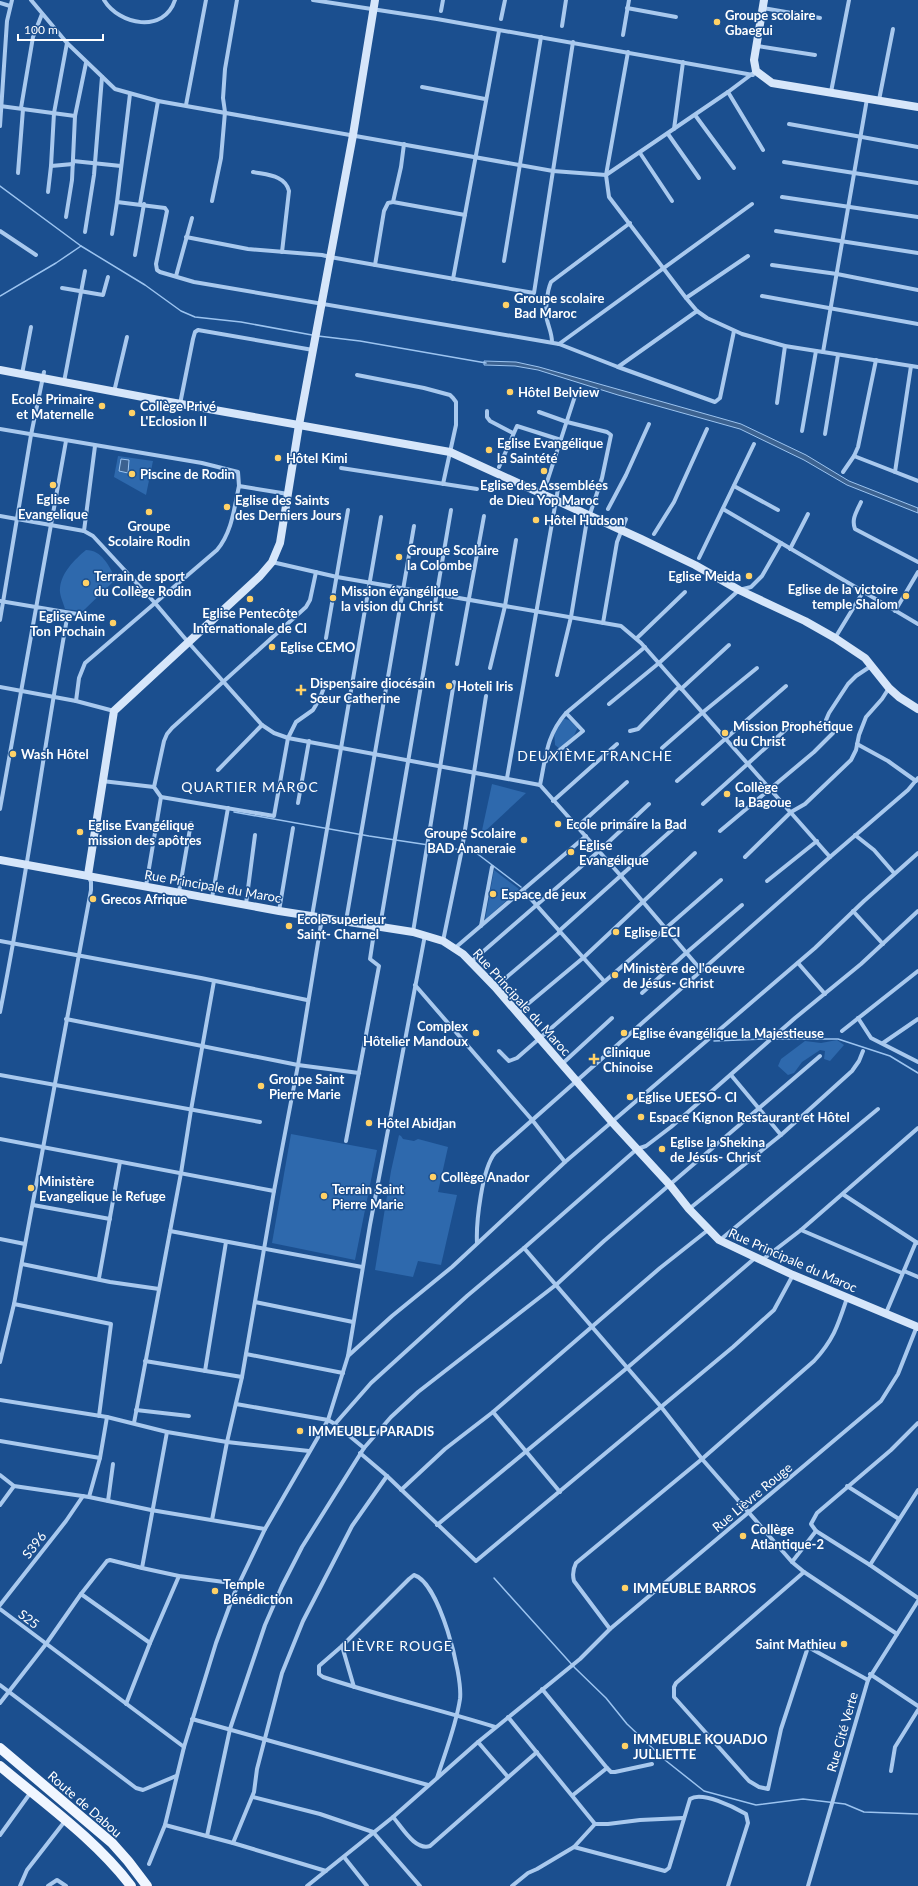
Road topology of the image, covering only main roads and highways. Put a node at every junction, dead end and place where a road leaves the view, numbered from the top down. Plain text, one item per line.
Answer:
1 (0, 1748) edge
2 (1, 1768) edge
3 (131, 1886) edge
4 (147, 1886) edge

1 - 4 main road, Route de Dabou
2 - 3 main road

